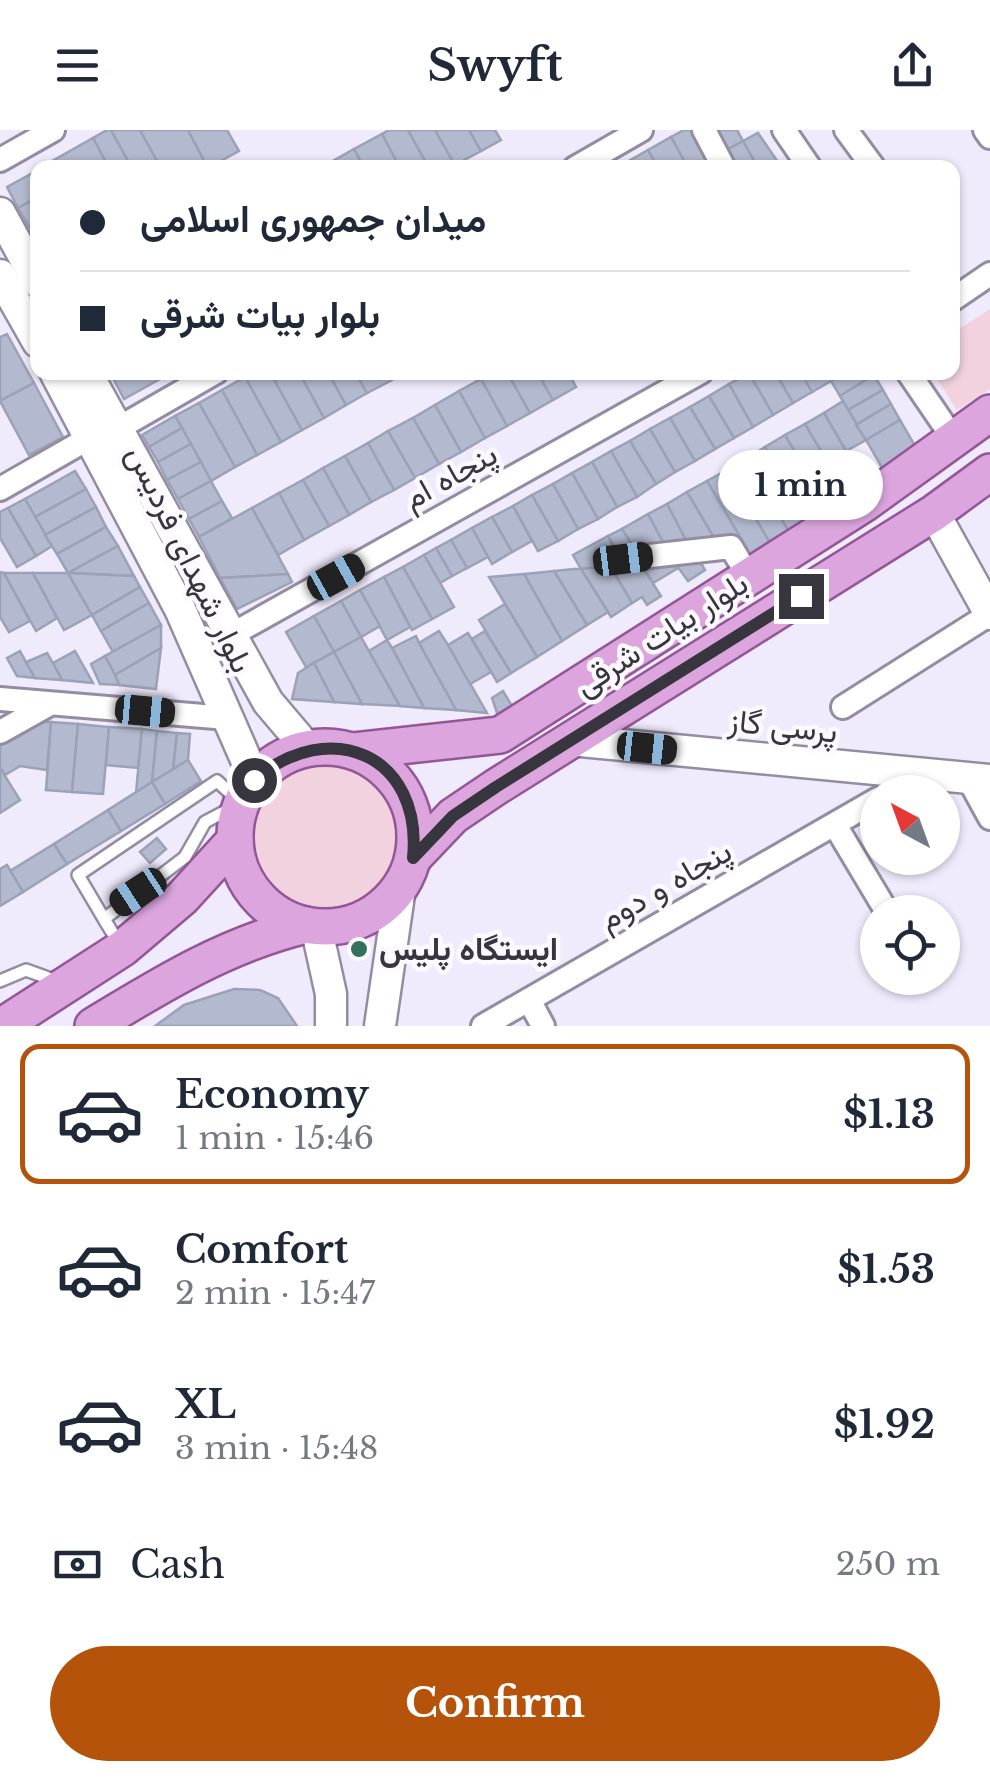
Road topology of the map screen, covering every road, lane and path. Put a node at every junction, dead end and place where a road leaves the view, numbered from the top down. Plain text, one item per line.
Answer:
1 (53, 130) edge
2 (640, 130) edge
3 (704, 130) edge
4 (784, 130) edge
5 (846, 130) edge
6 (985, 130) edge
7 (990, 137) edge
8 (0, 160) edge
9 (589, 160) edge
10 (720, 160) edge
11 (805, 160) edge
12 (868, 160) edge
13 (0, 213) edge
14 (30, 267) edge
15 (990, 274) edge
16 (0, 275) edge
17 (960, 288) edge
18 (30, 328) edge
19 (61, 380) edge
20 (88, 380) edge
21 (201, 380) edge
22 (687, 380) edge
23 (913, 380) edge
24 (990, 412) edge
25 (104, 433) junction
26 (952, 438) junction
27 (990, 472) edge
28 (0, 489) edge
29 (934, 513) junction
30 (623, 559) dead end
31 (749, 577) junction
32 (990, 614) edge
33 (231, 635) junction
34 (0, 700) edge
35 (50, 704) junction
36 (843, 707) dead end
37 (228, 718) junction
38 (0, 732) edge
39 (570, 740) junction
40 (307, 748) junction
41 (371, 748) junction
42 (918, 775) edge
43 (979, 779) edge
44 (248, 792) junction
45 (860, 810) edge
46 (990, 818) edge
47 (835, 825) junction
48 (438, 832) junction
49 (235, 840) junction
50 (406, 873) junction
51 (876, 895) edge
52 (311, 926) junction
53 (113, 934) junction
54 (0, 980) edge
55 (68, 985) junction
56 (529, 1000) junction
57 (106, 1023) edge
58 (2, 1026) edge
59 (331, 1026) edge
60 (380, 1026) edge
61 (484, 1026) edge
62 (543, 1026) edge

1 - 8 street
2 - 9 street
3 - 10 street
4 - 11 street
5 - 12 street
6 - 7 street
13 - 14 main road
15 - 17 street
16 - 18 main road
19 - 25 main road, بلوار شهدای فردیس
20 - 25 main road, بلوار شهدای فردیس
21 - 25 street
22 - 33 street, پنجاه ام
23 - 26 street
24 - 26 main road, بلوار بیات شرقی
25 - 28 street
25 - 33 main road, بلوار شهدای فردیس
25 - 37 main road, بلوار شهدای فردیس
26 - 31 main road, بلوار بیات شرقی
27 - 29 main road, بلوار بیات شرقی
29 - 32 main road
29 - 39 main road, بلوار بیات شرقی
30 - 31 street
31 - 41 main road, بلوار بیات شرقی
32 - 36 street
33 - 40 main road, بلوار شهدای فردیس
34 - 35 street
35 - 37 street
35 - 38 street
37 - 44 main road, بلوار شهدای فردیس
39 - 42 main road, پرسی گاز
39 - 48 main road, بلوار بیات شرقی
40 - 41 main road
40 - 44 main road
41 - 48 path
41 - 50 main road
43 - 46 street
44 - 49 main road
44 - 53 lane
44 - 53 lane
45 - 47 street, پنجاه و دوم
47 - 51 street
47 - 56 street, پنجاه و دوم
48 - 50 main road, بلوار بیات شرقی
49 - 52 main road
49 - 53 main road
50 - 52 main road
50 - 60 main road
52 - 57 main road
52 - 59 main road
53 - 55 main road
54 - 55 lane
55 - 58 main road
56 - 61 street, پنجاه و دوم
56 - 62 street

